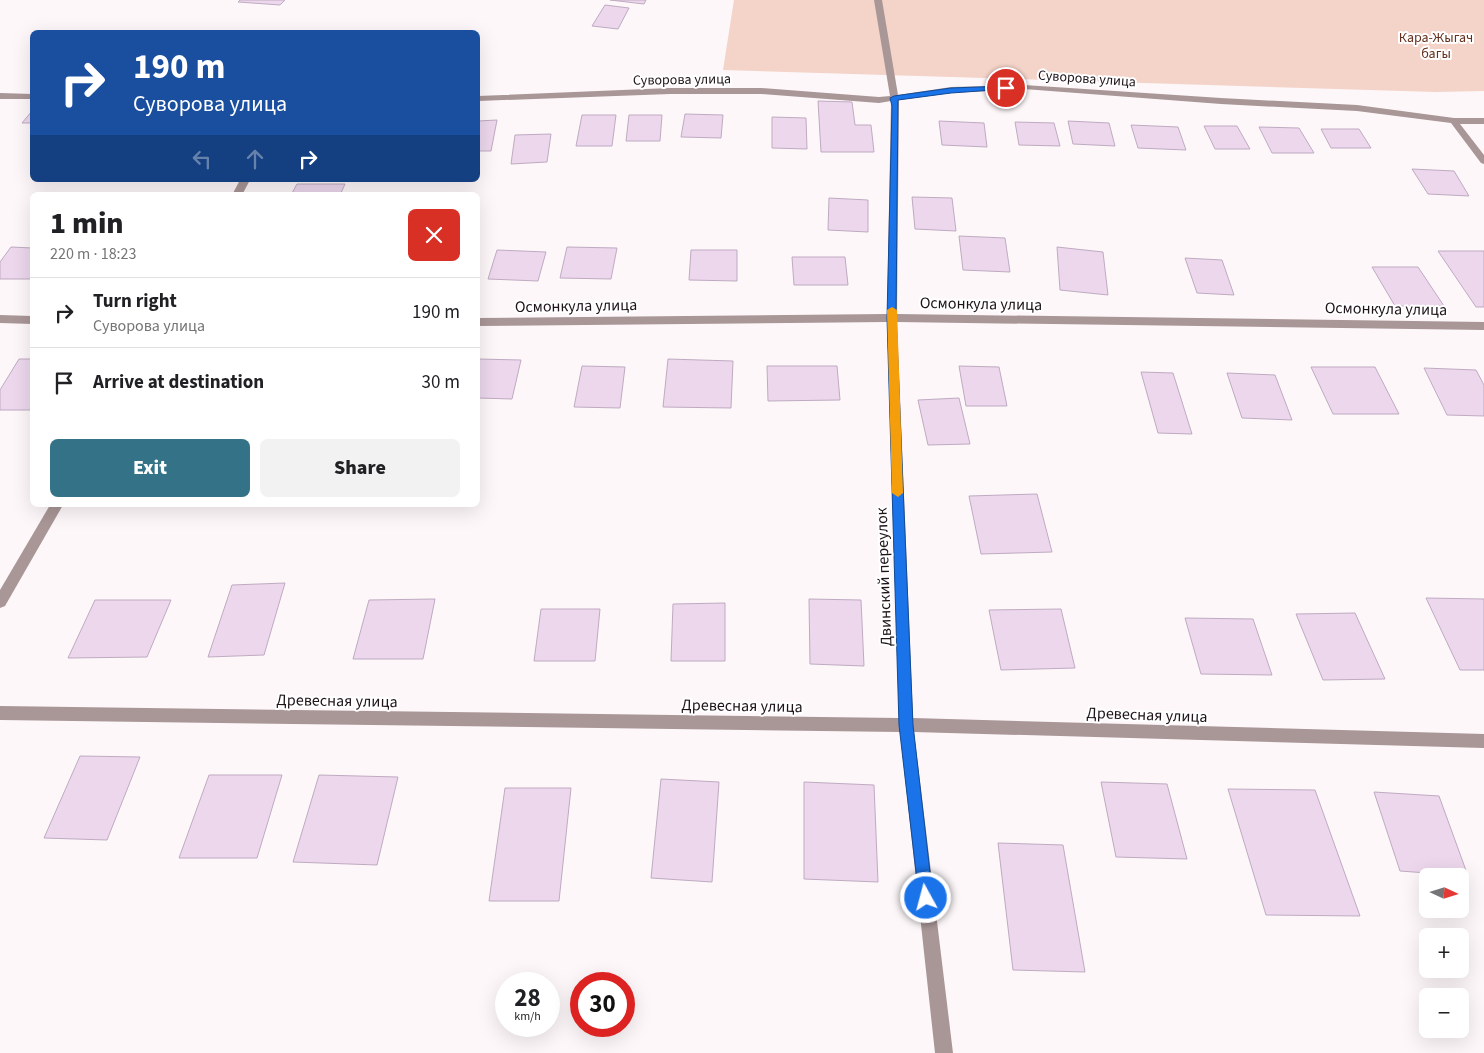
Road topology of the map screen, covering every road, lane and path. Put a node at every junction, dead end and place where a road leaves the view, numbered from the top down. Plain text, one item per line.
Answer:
1 (878, 0) edge
2 (0, 96) edge
3 (30, 96) edge
4 (480, 98) edge
5 (894, 98) junction
6 (1454, 121) junction
7 (1484, 121) edge
8 (1484, 161) edge
9 (892, 318) junction
10 (0, 319) edge
11 (30, 320) edge
12 (480, 322) edge
13 (1484, 326) edge
14 (55, 507) edge
15 (0, 602) edge
16 (0, 713) edge
17 (906, 725) junction
18 (1484, 741) edge
19 (944, 1053) edge

1 - 5 street, Двинский переулок
2 - 3 street
4 - 5 street, Суворова улица
5 - 6 street, Суворова улица
5 - 9 street, Двинский переулок
6 - 7 street, Суворова улица
6 - 8 street
9 - 12 street, Осмонкула улица
9 - 13 street, Осмонкула улица
9 - 17 street, Двинский переулок
10 - 11 street
14 - 15 street
16 - 17 street, Древесная улица
17 - 18 street, Древесная улица
17 - 19 street, Двинский переулок

